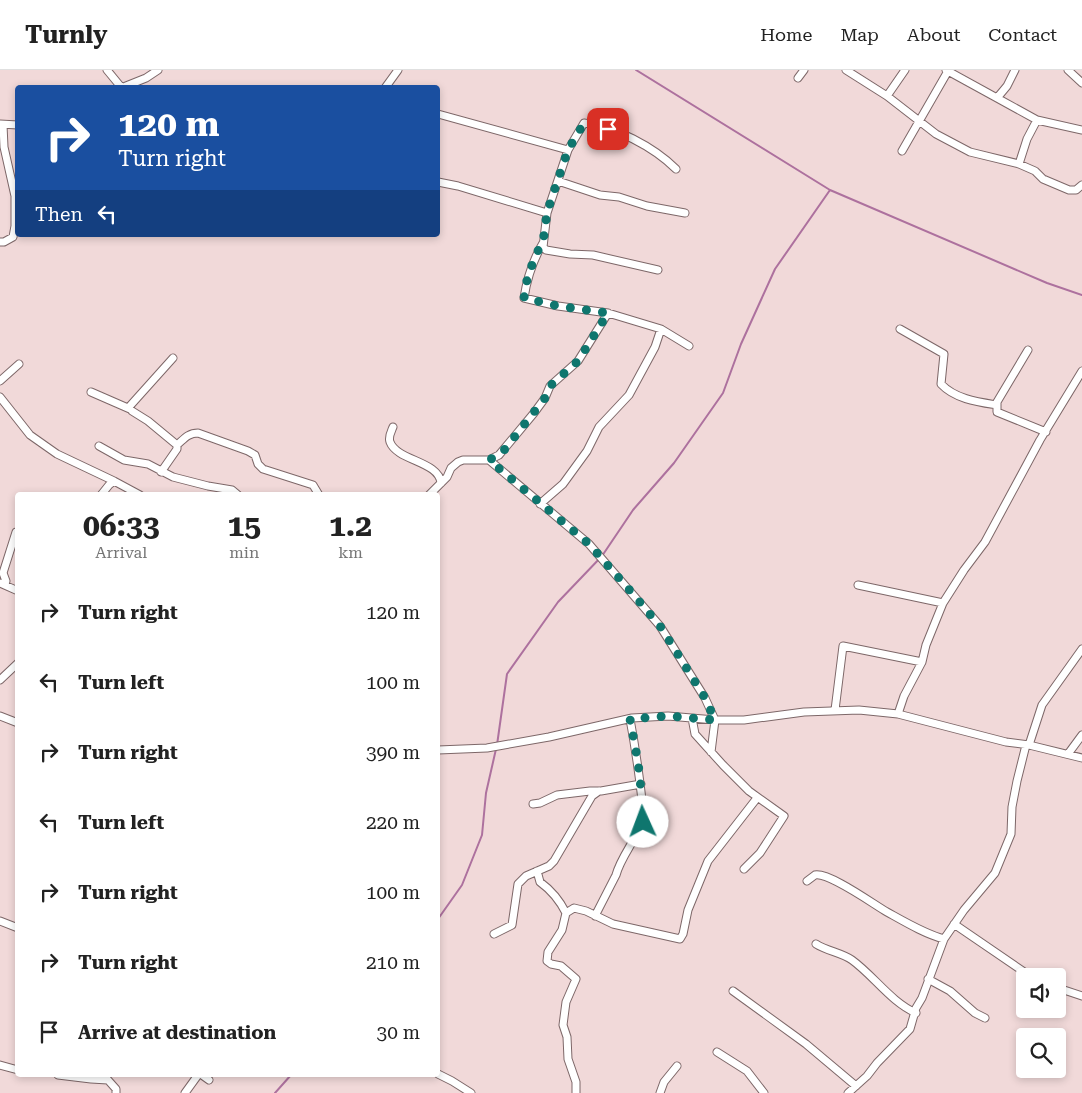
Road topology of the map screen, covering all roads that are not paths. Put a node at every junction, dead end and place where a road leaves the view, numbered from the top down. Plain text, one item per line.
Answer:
1 (107, 70) edge
2 (158, 70) edge
3 (398, 70) edge
4 (804, 70) edge
5 (846, 70) edge
6 (905, 70) edge
7 (1015, 70) edge
8 (1068, 70) edge
9 (947, 71) edge
10 (798, 78) dead end
11 (1082, 83) edge
12 (119, 85) edge
13 (127, 85) edge
14 (387, 85) edge
15 (887, 96) junction
16 (997, 98) junction
17 (440, 115) edge
18 (920, 120) junction
19 (1036, 120) junction
20 (2, 125) edge
21 (15, 125) edge
22 (1082, 130) edge
23 (568, 150) junction
24 (902, 151) dead end
25 (1019, 164) junction
26 (676, 168) dead end
27 (558, 181) junction
28 (440, 182) edge
29 (1082, 185) edge
30 (15, 192) edge
31 (547, 213) junction
32 (685, 213) dead end
33 (15, 226) edge
34 (0, 242) edge
35 (543, 242) junction
36 (658, 270) dead end
37 (608, 313) junction
38 (661, 329) junction
39 (900, 329) dead end
40 (689, 346) dead end
41 (1028, 350) dead end
42 (173, 358) dead end
43 (19, 364) dead end
44 (1082, 372) edge
45 (0, 381) edge
46 (91, 392) dead end
47 (0, 397) edge
48 (997, 405) junction
49 (130, 409) junction
50 (393, 427) dead end
51 (1046, 432) junction
52 (99, 446) dead end
53 (177, 446) junction
54 (489, 460) junction
55 (161, 472) junction
56 (114, 481) junction
57 (441, 483) junction
58 (103, 492) edge
59 (134, 492) edge
60 (234, 492) edge
61 (317, 492) edge
62 (432, 492) edge
63 (540, 504) junction
64 (15, 535) edge
65 (3, 584) edge
66 (858, 585) dead end
67 (15, 590) edge
68 (943, 603) junction
69 (1082, 649) edge
70 (922, 662) junction
71 (15, 666) edge
72 (0, 680) edge
73 (835, 710) junction
74 (898, 714) junction
75 (0, 716) edge
76 (692, 718) junction
77 (630, 719) junction
78 (715, 720) junction
79 (15, 722) edge
80 (1082, 735) edge
81 (1028, 745) junction
82 (440, 750) edge
83 (711, 752) junction
84 (1068, 754) junction
85 (1082, 758) edge
86 (641, 784) junction
87 (598, 791) junction
88 (757, 798) junction
89 (534, 804) dead end
90 (744, 869) dead end
91 (537, 871) junction
92 (807, 881) dead end
93 (566, 913) junction
94 (595, 916) junction
95 (0, 921) edge
96 (954, 924) junction
97 (15, 927) edge
98 (494, 934) dead end
99 (944, 939) junction
100 (816, 944) dead end
101 (1018, 968) edge
102 (928, 979) junction
103 (733, 991) dead end
104 (1066, 991) edge
105 (1082, 996) edge
106 (916, 1013) junction
107 (985, 1018) dead end
108 (717, 1052) dead end
109 (0, 1065) edge
110 (677, 1066) dead end
111 (15, 1069) edge
112 (440, 1075) edge
113 (71, 1077) edge
114 (197, 1077) edge
115 (205, 1077) edge
116 (209, 1080) dead end
117 (856, 1086) junction
118 (116, 1093) edge
119 (185, 1093) edge
120 (471, 1093) edge
121 (576, 1093) edge
122 (660, 1093) edge
123 (764, 1093) edge
124 (848, 1093) edge

1 - 12 street
2 - 13 street
3 - 14 street
4 - 10 street
5 - 15 street
6 - 15 street
7 - 16 street
8 - 11 street
9 - 16 street
9 - 18 street
15 - 18 street
16 - 19 street
17 - 23 street
18 - 24 street
18 - 25 street
19 - 22 street
19 - 25 street
20 - 21 street
20 - 30 street
23 - 26 street
23 - 27 street
25 - 29 street
27 - 31 street
27 - 32 street
28 - 31 street
31 - 35 street
33 - 34 street
35 - 36 street
35 - 37 street
37 - 38 street
37 - 54 street
38 - 40 street
38 - 63 street
39 - 48 street
41 - 48 street
42 - 49 street
43 - 45 street
44 - 51 street
46 - 49 street
47 - 56 street
48 - 51 street
49 - 53 street
50 - 57 street
51 - 68 street
52 - 55 street
53 - 55 street
53 - 61 street
54 - 57 street
54 - 63 street
55 - 60 street
56 - 58 street
56 - 59 street
57 - 62 street
63 - 78 street
64 - 65 street
65 - 67 street
66 - 68 street
68 - 70 street
69 - 81 street
70 - 73 street
70 - 74 street
71 - 72 street
73 - 74 street
73 - 78 street
74 - 81 street
75 - 79 street
76 - 77 street
76 - 78 street
76 - 83 street
77 - 82 street
77 - 86 street
78 - 83 street
80 - 84 street
81 - 84 street
81 - 96 street
83 - 88 street
84 - 85 street
86 - 87 street
86 - 94 street
87 - 89 street
87 - 91 street
88 - 90 street
88 - 94 street
91 - 93 street
91 - 98 street
92 - 99 street
93 - 94 street
93 - 121 street
95 - 97 street
96 - 99 street
96 - 101 street
99 - 102 street
100 - 106 street
102 - 106 street
102 - 107 street
103 - 117 street
104 - 105 street
106 - 117 street
108 - 123 street
109 - 111 street
110 - 122 street
112 - 120 street
113 - 118 street
114 - 119 street
115 - 116 street
117 - 124 street

